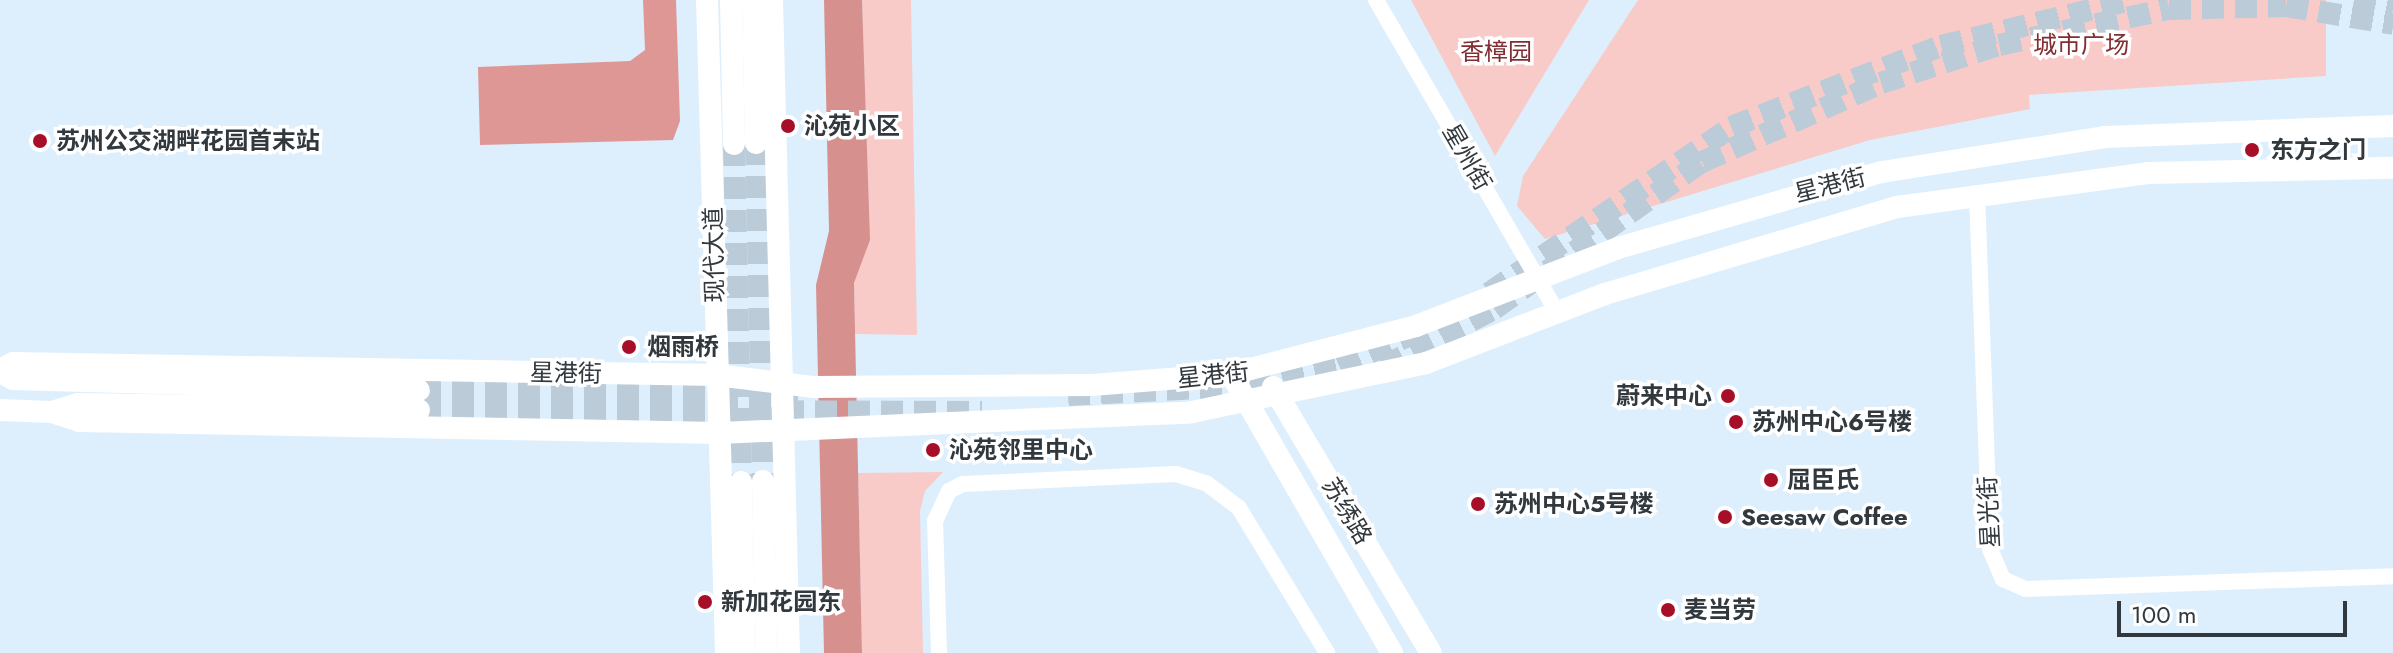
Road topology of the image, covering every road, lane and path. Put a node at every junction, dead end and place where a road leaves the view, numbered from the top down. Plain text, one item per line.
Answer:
1 (707, 0) edge
2 (731, 0) edge
3 (753, 0) edge
4 (772, 0) edge
5 (1376, 0) edge
6 (2393, 126) edge
7 (2393, 168) edge
8 (1977, 193) junction
9 (1536, 276) junction
10 (1558, 314) junction
11 (1261, 369) junction
12 (0, 371) edge
13 (1231, 374) junction
14 (717, 375) junction
15 (785, 384) junction
16 (1281, 398) junction
17 (1245, 404) junction
18 (0, 410) edge
19 (52, 412) junction
20 (786, 432) junction
21 (720, 433) junction
22 (2393, 576) edge
23 (726, 653) edge
24 (745, 653) edge
25 (767, 653) edge
26 (789, 653) edge
27 (939, 653) edge
28 (1327, 653) edge
29 (1392, 653) edge
30 (1431, 653) edge

1 - 14 main road, 现代大道
2 - 3 main road
4 - 15 main road
5 - 9 street, 星州街
6 - 9 main road, 星港街
7 - 8 main road, 星港街
8 - 10 main road, 星港街
8 - 22 street, 星光街
9 - 10 street, 星州街
9 - 11 main road, 星港街
10 - 16 main road, 星港街
11 - 13 main road, 星港街
11 - 16 main road, 苏绣路
12 - 14 main road, 星港街
12 - 19 main road, 星港街
13 - 15 main road, 星港街
13 - 17 main road, 苏绣路
14 - 15 main road, 星港街
14 - 21 main road, 现代大道
15 - 20 main road
16 - 17 main road, 星港街
16 - 30 main road, 苏绣路
17 - 20 main road, 星港街
17 - 29 main road, 苏绣路
18 - 19 main road, 星港街
19 - 21 main road, 星港街
20 - 21 main road, 星港街
20 - 26 main road
21 - 23 main road, 现代大道
24 - 25 main road
27 - 28 street

